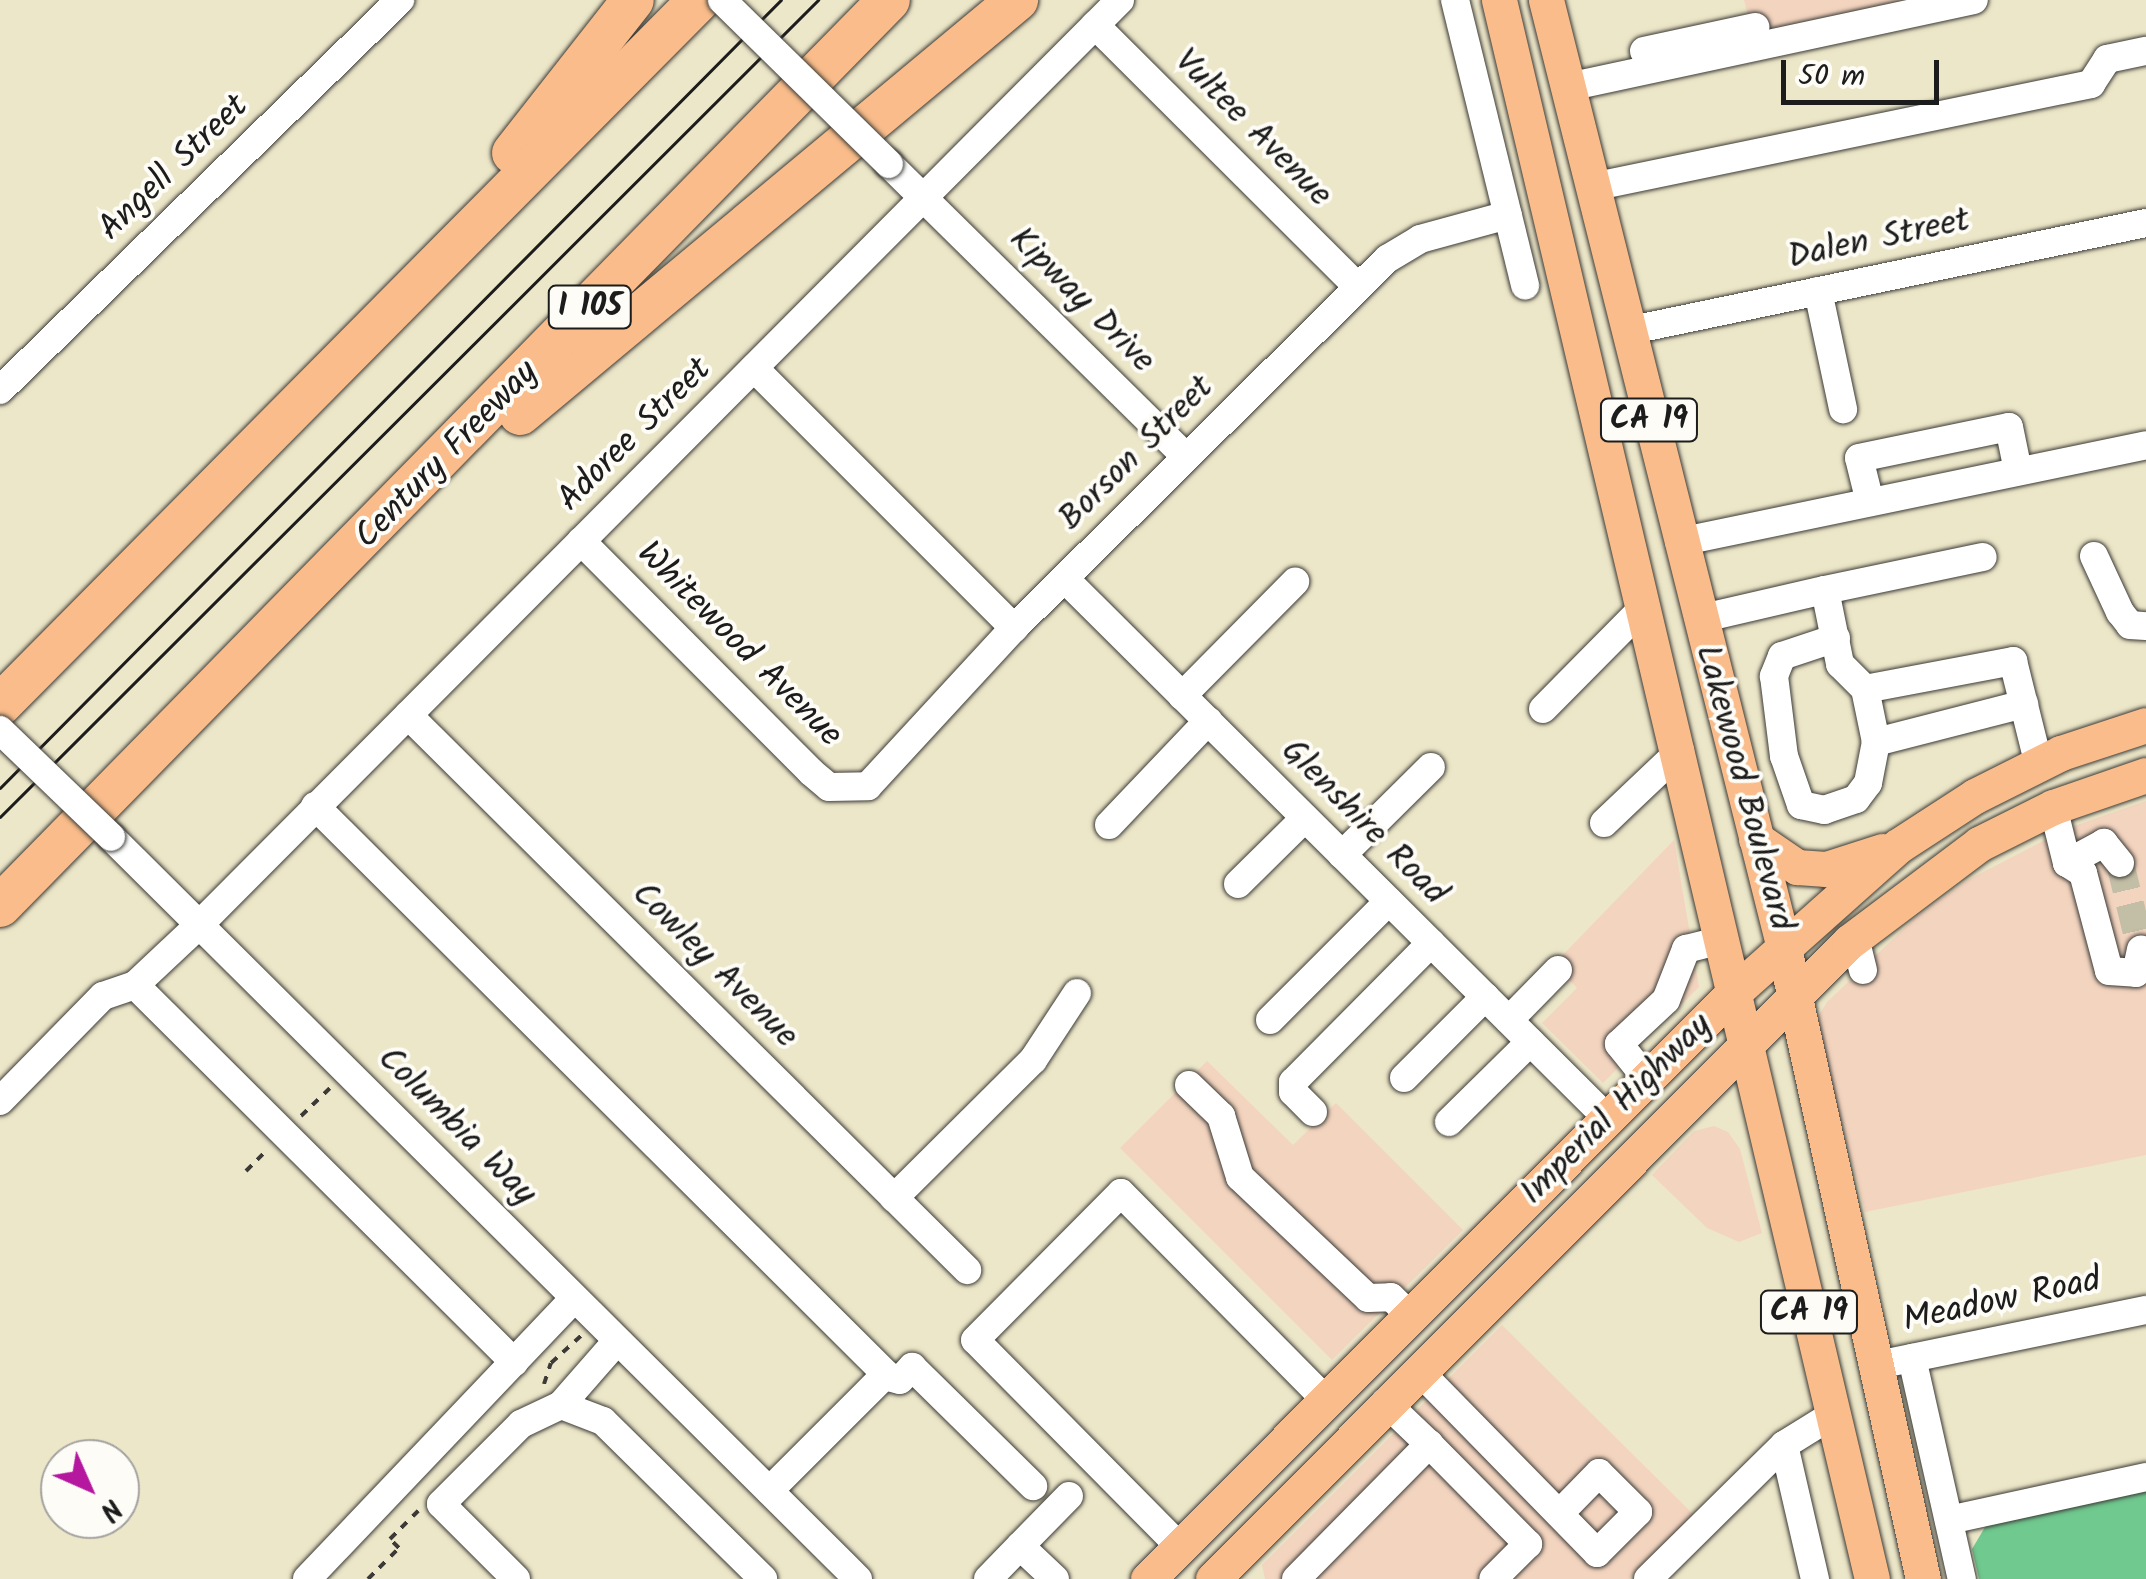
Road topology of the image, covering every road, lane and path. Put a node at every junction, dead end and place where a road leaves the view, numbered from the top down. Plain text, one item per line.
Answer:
1 (400, 0) edge
2 (633, 0) edge
3 (699, 0) edge
4 (722, 0) edge
5 (890, 0) edge
6 (1017, 0) edge
7 (1120, 0) edge
8 (1456, 0) edge
9 (1499, 0) edge
10 (1546, 0) edge
11 (1974, 0) edge
12 (1095, 25) junction
13 (1755, 27) dead end
14 (2146, 50) edge
15 (1566, 78) junction
16 (1592, 186) junction
17 (924, 197) junction
18 (1508, 215) junction
19 (2146, 223) edge
20 (1357, 286) junction
21 (1525, 286) dead end
22 (407, 289) junction
23 (1818, 291) junction
24 (1627, 330) junction
25 (754, 368) junction
26 (0, 390) edge
27 (1843, 409) dead end
28 (2146, 444) edge
29 (1186, 458) junction
30 (2018, 471) junction
31 (1870, 502) junction
32 (581, 541) junction
33 (1679, 542) junction
34 (2094, 556) dead end
35 (1982, 557) dead end
36 (1065, 580) junction
37 (1295, 582) dead end
38 (1826, 590) junction
39 (1644, 606) junction
40 (291, 615) junction
41 (1699, 620) junction
42 (2146, 626) edge
43 (1014, 628) junction
44 (1836, 638) junction
45 (1865, 689) junction
46 (1182, 696) junction
47 (2024, 704) junction
48 (0, 705) edge
49 (1543, 709) dead end
50 (408, 715) junction
51 (1208, 722) junction
52 (2146, 725) edge
53 (0, 730) edge
54 (1876, 742) junction
55 (1680, 751) junction
56 (2039, 765) junction
57 (1431, 766) dead end
58 (2146, 775) edge
59 (849, 791) joint
60 (2092, 791) junction
61 (315, 806) junction
62 (2054, 807) junction
63 (1305, 818) junction
64 (1604, 822) dead end
65 (1108, 825) dead end
66 (1756, 839) junction
67 (1898, 846) junction
68 (1342, 855) junction
69 (2067, 863) junction
70 (1238, 884) dead end
71 (1389, 901) junction
72 (0, 906) edge
73 (202, 922) junction
74 (1721, 940) junction
75 (1431, 944) junction
76 (1784, 948) junction
77 (2141, 950) dead end
78 (1558, 970) dead end
79 (135, 985) junction
80 (1077, 993) dead end
81 (1732, 994) junction
82 (1485, 997) junction
83 (1792, 997) junction
84 (1666, 1000) junction
85 (1270, 1020) dead end
86 (1508, 1020) junction
87 (1696, 1030) junction
88 (1530, 1042) junction
89 (1747, 1045) junction
90 (1404, 1078) dead end
91 (1646, 1079) junction
92 (1189, 1085) dead end
93 (0, 1101) edge
94 (1313, 1112) dead end
95 (1608, 1119) junction
96 (1449, 1122) dead end
97 (894, 1198) junction
98 (967, 1270) dead end
99 (574, 1299) junction
100 (2146, 1310) edge
101 (1411, 1316) junction
102 (617, 1342) junction
103 (1912, 1358) junction
104 (514, 1362) junction
105 (1874, 1366) junction
106 (1418, 1370) junction
107 (884, 1376) junction
108 (1326, 1400) junction
109 (1385, 1402) junction
110 (555, 1406) junction
111 (1834, 1414) junction
112 (1429, 1444) junction
113 (1784, 1445) junction
114 (2146, 1477) edge
115 (1033, 1486) dead end
116 (769, 1491) junction
117 (1068, 1496) dead end
118 (1559, 1514) dead end
119 (1948, 1520) junction
120 (1020, 1546) junction
121 (1180, 1547) junction
122 (1222, 1576) edge
123 (307, 1579) edge
124 (516, 1579) edge
125 (763, 1579) edge
126 (858, 1579) edge
127 (988, 1579) edge
128 (1054, 1579) edge
129 (1148, 1579) edge
130 (1296, 1579) edge
131 (1493, 1579) edge
132 (1648, 1579) edge
133 (1814, 1579) edge
134 (1872, 1579) edge
135 (1923, 1579) edge
136 (1962, 1579) edge

1 - 26 street, Angell Street
2 - 22 highway
3 - 22 highway
4 - 17 street, Kipway Drive, bridge
5 - 40 highway, Century Freeway / I 105
6 - 40 highway
7 - 12 street, Adoree Street
8 - 18 street
9 - 39 main road, Lakewood Boulevard / CA 19
10 - 15 main road, Lakewood Boulevard / CA 19
11 - 15 street
12 - 17 street, Adoree Street
12 - 20 street, Vultee Avenue
13 - 15 street
14 - 16 street
15 - 16 main road, Lakewood Boulevard / CA 19
16 - 24 main road, Lakewood Boulevard / CA 19
17 - 25 street, Adoree Street
17 - 29 street, Kipway Drive
18 - 20 street, Borson Street
18 - 21 street
19 - 23 street, Dalen Street
20 - 29 street, Borson Street
22 - 48 highway
23 - 24 street, Dalen Street
23 - 27 street
24 - 33 main road, Lakewood Boulevard / CA 19
25 - 32 street, Adoree Street
25 - 43 street
28 - 30 street
29 - 36 street, Borson Street
30 - 31 street
30 - 31 street
31 - 33 street
32 - 50 street, Adoree Street
32 - 59 street, Whitewood Avenue
33 - 41 main road, Lakewood Boulevard / CA 19
34 - 42 street
35 - 38 street
36 - 43 street, Borson Street
36 - 46 street, Glenshire Road
37 - 46 street
38 - 41 street
38 - 44 street
39 - 49 street
39 - 55 main road, Lakewood Boulevard / CA 19
40 - 72 highway, Century Freeway / I 105
41 - 66 main road, Lakewood Boulevard / CA 19
43 - 59 street, Borson Street
44 - 45 street
44 - 54 street
45 - 47 street
45 - 54 street
46 - 51 street, Glenshire Road
47 - 54 street
47 - 56 street
50 - 61 street, Adoree Street
50 - 97 street, Cowley Avenue
51 - 63 street, Glenshire Road
51 - 65 street
52 - 56 main road, Imperial Highway
53 - 73 street, Columbia Way, bridge
55 - 64 street
55 - 74 main road, Lakewood Boulevard / CA 19
56 - 67 main road, Imperial Highway
57 - 68 street
58 - 60 main road, Imperial Highway
60 - 62 main road, Imperial Highway
60 - 69 street
61 - 73 street, Adoree Street
61 - 107 street
62 - 69 street
62 - 83 main road, Imperial Highway
63 - 68 street, Glenshire Road
63 - 70 street
66 - 67 main road
66 - 76 main road, Lakewood Boulevard / CA 19
67 - 76 main road, Imperial Highway
68 - 71 street, Glenshire Road
69 - 77 street
71 - 75 street, Glenshire Road
71 - 85 street
73 - 79 street, Adoree Street
73 - 99 street, Columbia Way
74 - 81 main road, Lakewood Boulevard / CA 19
74 - 84 street
75 - 82 street, Glenshire Road
75 - 94 street
76 - 81 main road, Imperial Highway
76 - 83 main road, Lakewood Boulevard / CA 19
78 - 86 street
79 - 93 street, Adoree Street
79 - 104 street
80 - 97 street
81 - 87 main road, Imperial Highway
81 - 89 main road, Lakewood Boulevard / CA 19
82 - 86 street, Glenshire Road
82 - 90 street
83 - 89 main road, Imperial Highway
83 - 105 main road, Lakewood Boulevard / CA 19
84 - 87 street
84 - 91 street
86 - 88 street, Glenshire Road
87 - 91 main road, Imperial Highway
88 - 95 street, Glenshire Road
88 - 96 street
89 - 106 main road, Imperial Highway
89 - 111 main road, Lakewood Boulevard / CA 19
91 - 95 main road, Imperial Highway
92 - 101 street
95 - 101 main road, Imperial Highway
97 - 98 street, Cowley Avenue
99 - 102 street, Columbia Way
99 - 104 street
100 - 103 street, Meadow Road
101 - 108 main road, Imperial Highway
102 - 110 street
102 - 116 street, Columbia Way
103 - 105 street, Meadow Road
103 - 119 street
104 - 123 street
105 - 135 main road, Lakewood Boulevard / CA 19
106 - 109 main road, Imperial Highway
106 - 118 street
107 - 115 street
107 - 116 street
108 - 121 main road, Imperial Highway
108 - 121 street
109 - 112 street
109 - 122 main road, Imperial Highway
110 - 124 street
110 - 125 street
111 - 113 street
111 - 134 main road, Lakewood Boulevard / CA 19
112 - 130 street
112 - 131 street
113 - 132 street
113 - 133 street
114 - 119 street
116 - 126 street, Columbia Way
117 - 120 street
119 - 136 street
120 - 127 street
120 - 128 street
121 - 129 main road, Imperial Highway

